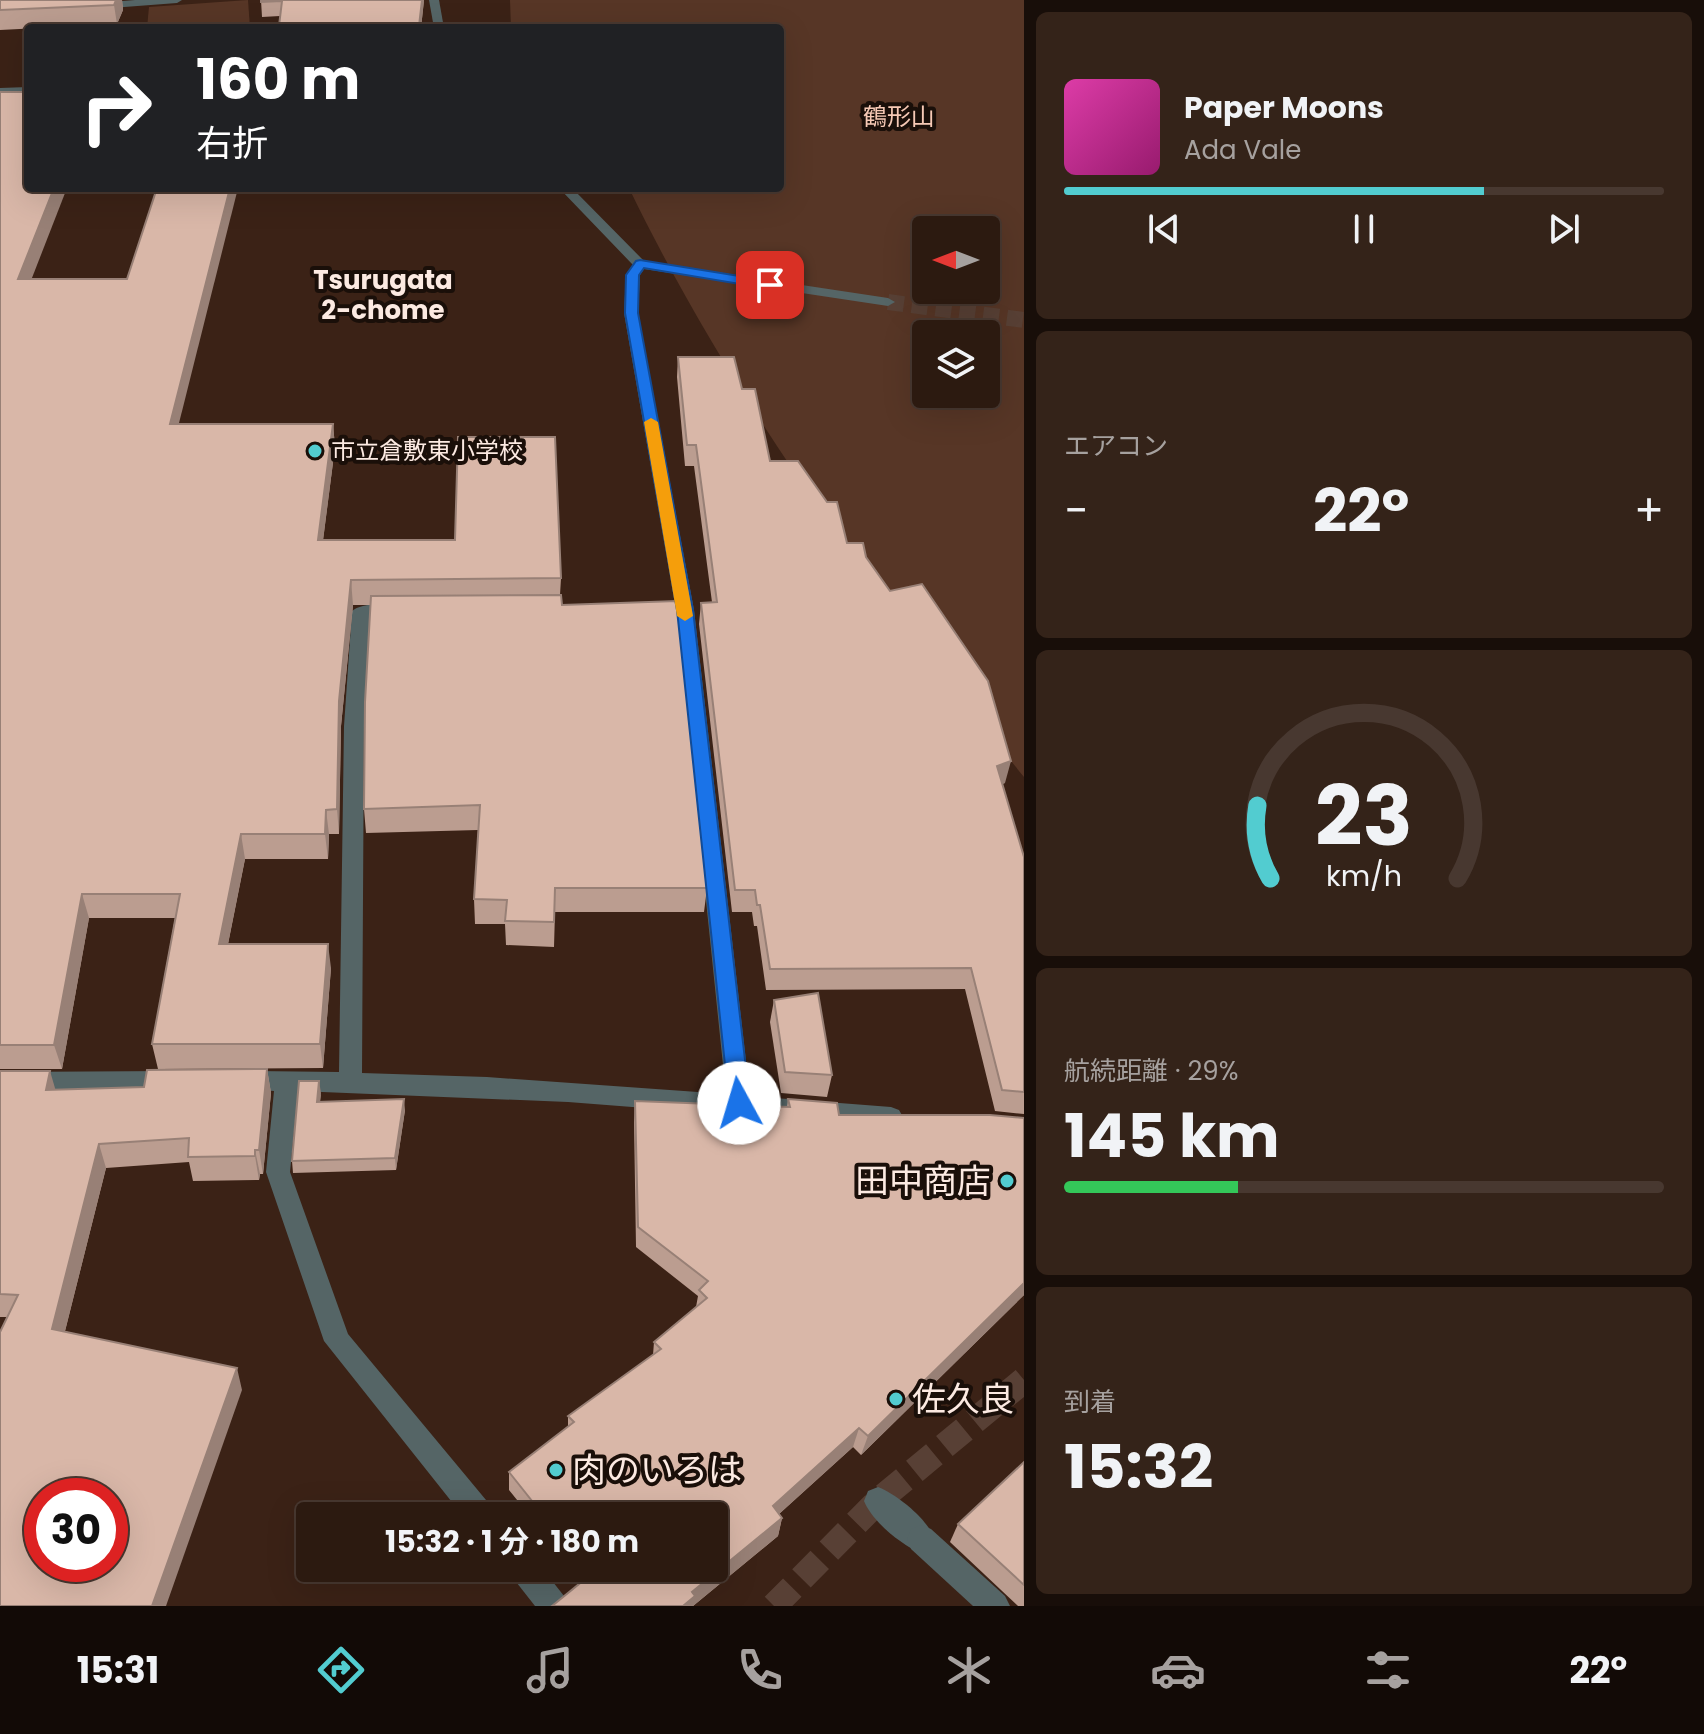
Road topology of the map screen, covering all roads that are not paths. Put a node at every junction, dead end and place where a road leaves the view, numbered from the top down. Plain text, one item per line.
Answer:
1 (177, 0) edge
2 (434, 0) edge
3 (87, 7) edge
4 (438, 24) edge
5 (24, 91) edge
6 (0, 92) edge
7 (569, 192) edge
8 (640, 264) junction
9 (888, 302) tunnel mouth
10 (422, 611) edge
11 (287, 1080) junction
12 (350, 1080) junction
13 (199, 1081) edge
14 (228, 1081) edge
15 (0, 1082) edge
16 (739, 1103) junction
17 (907, 1118) edge
18 (878, 1501) dead end
19 (469, 1502) edge
20 (534, 1582) edge
21 (554, 1606) edge
22 (995, 1606) edge

1 - 3 street
2 - 4 street
5 - 6 street
7 - 8 street
8 - 9 street
8 - 16 street
10 - 12 street
11 - 12 street
11 - 14 street
11 - 19 street
12 - 16 street
13 - 15 street
16 - 17 street
18 - 22 street
20 - 21 street

